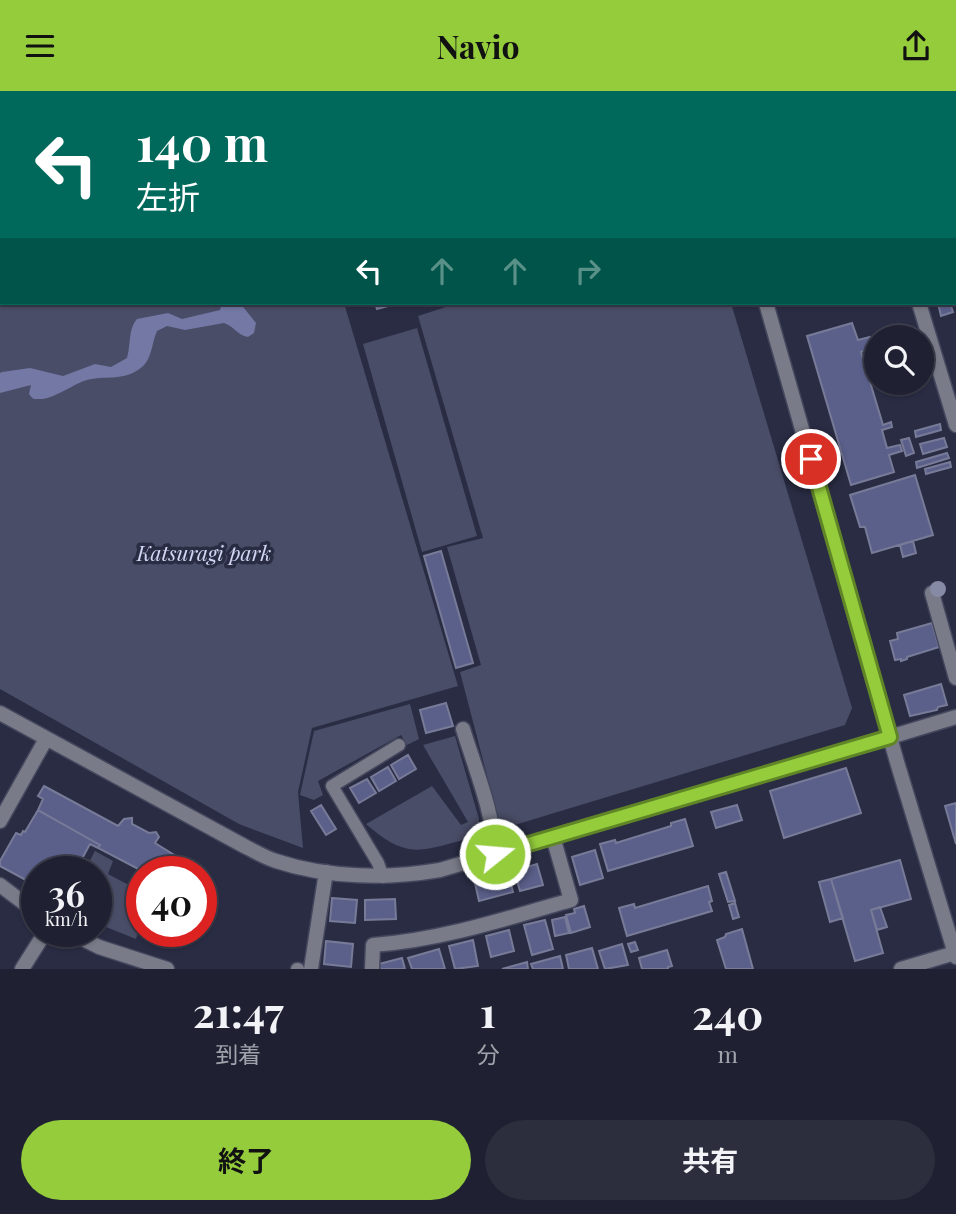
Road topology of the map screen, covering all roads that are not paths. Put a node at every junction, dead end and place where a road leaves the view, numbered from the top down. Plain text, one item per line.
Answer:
1 (767, 305) edge
2 (920, 305) edge
3 (956, 425) edge
4 (932, 593) dead end
5 (956, 678) edge
6 (0, 713) edge
7 (956, 717) edge
8 (463, 729) dead end
9 (890, 737) junction
10 (46, 739) junction
11 (399, 745) dead end
12 (0, 821) edge
13 (553, 837) junction
14 (495, 854) junction
15 (326, 871) junction
16 (383, 877) junction
17 (0, 885) edge
18 (21, 902) edge
19 (36, 947) edge
20 (99, 947) edge
21 (955, 955) edge
22 (22, 969) edge
23 (167, 969) edge
24 (311, 969) edge
25 (372, 969) edge
26 (901, 969) edge

1 - 9 street
2 - 3 street
4 - 5 street
6 - 10 street
7 - 9 street
8 - 14 street
9 - 13 street
9 - 21 street
10 - 12 street
10 - 15 street
11 - 16 lane
13 - 14 street
13 - 25 street
14 - 16 street
15 - 16 street
15 - 24 street
17 - 18 street
19 - 22 street
20 - 23 street
21 - 26 street

